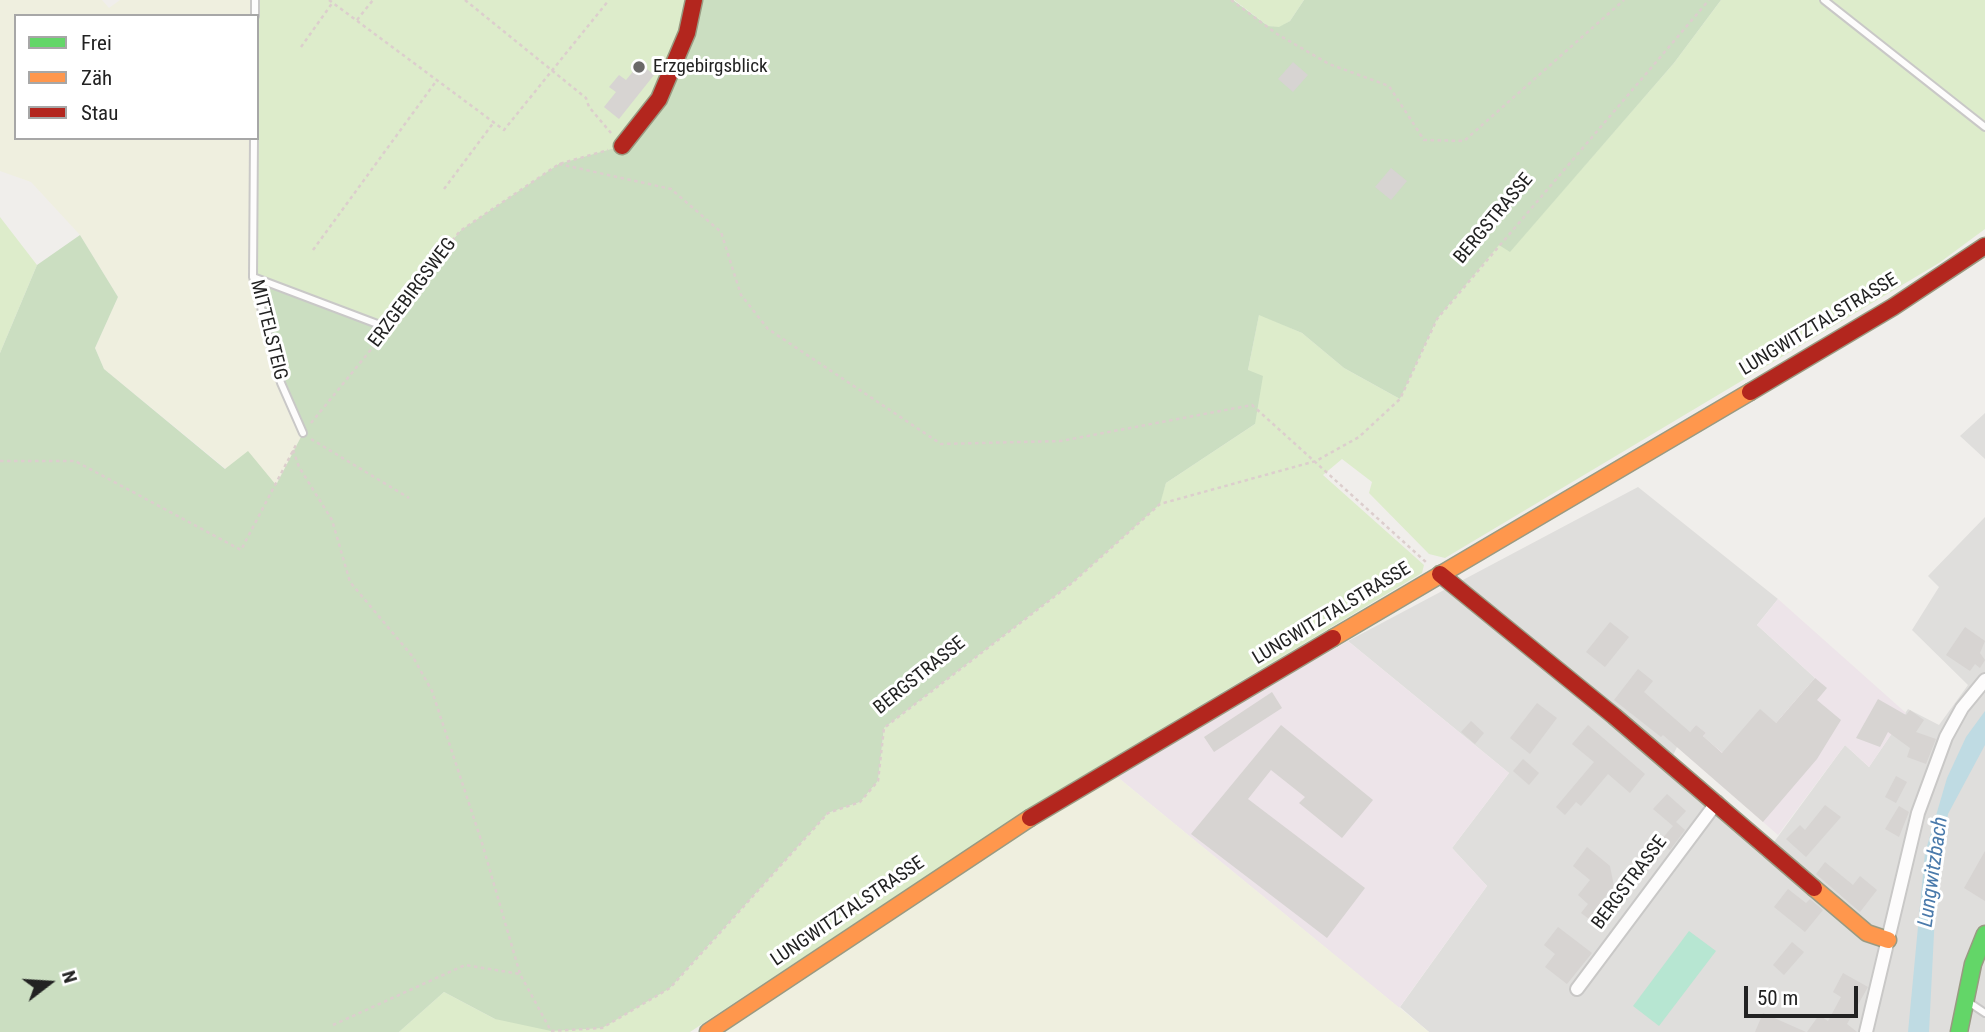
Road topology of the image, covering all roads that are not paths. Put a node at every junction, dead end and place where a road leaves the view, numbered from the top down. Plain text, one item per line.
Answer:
1 (694, 0) edge
2 (1824, 0) edge
3 (1985, 127) edge
4 (254, 140) edge
5 (622, 146) road end
6 (1985, 246) edge
7 (253, 277) junction
8 (388, 328) road end
9 (303, 433) road end
10 (1440, 574) junction
11 (1985, 680) edge
12 (1717, 802) junction
13 (1985, 934) edge
14 (1888, 940) junction
15 (1577, 989) dead end
16 (1965, 1000) junction
17 (1985, 1013) edge
18 (708, 1032) edge
19 (1866, 1032) edge
20 (1959, 1032) edge

1 - 5 main road
2 - 3 lane
4 - 7 lane, MITTELSTEIG
6 - 10 main road, LUNGWITZTALSTRASSE
7 - 8 lane
7 - 9 lane, MITTELSTEIG
10 - 12 main road
10 - 18 main road, LUNGWITZTALSTRASSE
11 - 14 street
12 - 14 main road
12 - 15 street, BERGSTRASSE
13 - 16 main road
14 - 19 street
16 - 17 lane
16 - 20 main road

